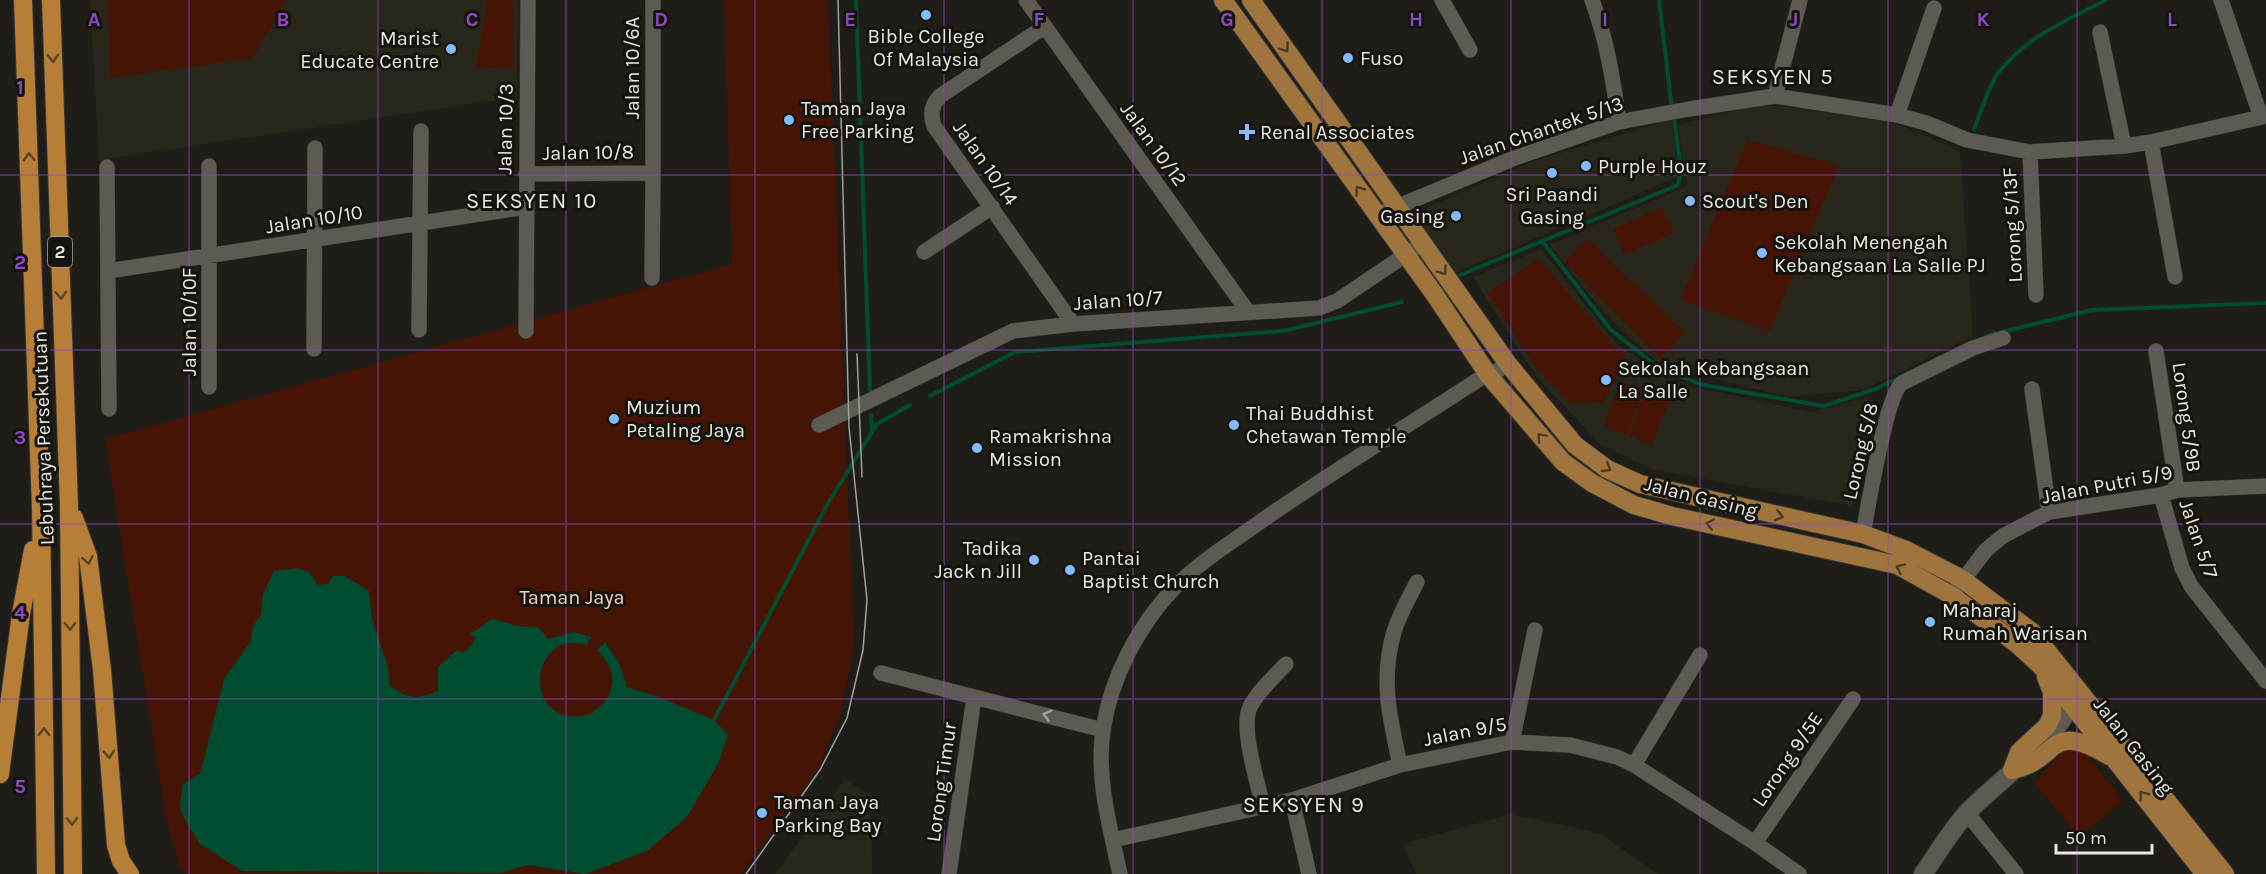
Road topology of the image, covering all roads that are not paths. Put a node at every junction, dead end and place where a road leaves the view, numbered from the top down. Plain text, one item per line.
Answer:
1 (23, 0) edge
2 (51, 0) edge
3 (528, 0) edge
4 (653, 0) edge
5 (1026, 0) edge
6 (1223, 0) edge
7 (1251, 0) edge
8 (1442, 0) edge
9 (1593, 0) edge
10 (1800, 0) edge
11 (2221, 0) edge
12 (1934, 8) dead end
13 (1044, 27) junction
14 (2100, 32) dead end
15 (1470, 50) dead end
16 (1775, 96) junction
17 (1897, 115) junction
18 (2264, 117) edge
19 (1619, 122) junction
20 (421, 131) dead end
21 (2151, 142) junction
22 (2124, 146) junction
23 (315, 148) dead end
24 (2030, 152) junction
25 (210, 166) dead end
26 (107, 167) dead end
27 (652, 172) junction
28 (526, 174) junction
29 (1397, 206) junction
30 (526, 207) junction
31 (992, 207) junction
32 (1377, 214) junction
33 (420, 224) junction
34 (315, 240) junction
35 (1423, 243) junction
36 (924, 252) dead end
37 (1404, 256) junction
38 (210, 257) junction
39 (108, 271) junction
40 (2175, 277) dead end
41 (652, 278) dead end
42 (2036, 295) dead end
43 (1248, 312) junction
44 (1073, 324) junction
45 (419, 330) dead end
46 (526, 331) dead end
47 (2003, 338) dead end
48 (314, 349) dead end
49 (2156, 351) dead end
50 (1508, 364) junction
51 (1489, 376) junction
52 (210, 387) dead end
53 (2032, 389) dead end
54 (109, 409) dead end
55 (819, 425) dead end
56 (2266, 486) edge
57 (2177, 490) junction
58 (2161, 495) junction
59 (69, 505) junction
60 (41, 508) junction
61 (2049, 513) junction
62 (1863, 534) junction
63 (1962, 579) junction
64 (1417, 582) dead end
65 (1951, 595) junction
66 (1535, 630) dead end
67 (1700, 655) dead end
68 (1286, 664) dead end
69 (2041, 666) junction
70 (881, 674) dead end
71 (2266, 681) edge
72 (2074, 683) junction
73 (974, 697) junction
74 (1853, 699) dead end
75 (2072, 704) junction
76 (1103, 730) junction
77 (1512, 742) junction
78 (2116, 760) junction
79 (1400, 765) junction
80 (1634, 765) junction
81 (2012, 770) junction
82 (0, 774) edge
83 (1292, 800) junction
84 (1263, 807) junction
85 (1967, 813) junction
86 (1113, 840) junction
87 (1755, 843) junction
88 (46, 874) edge
89 (73, 874) edge
90 (130, 874) edge
91 (949, 874) edge
92 (1120, 874) edge
93 (1309, 874) edge
94 (1799, 874) edge
95 (1923, 874) edge
96 (2016, 874) edge
97 (2205, 874) edge
98 (2225, 874) edge

60 -> 1 highway, Lebuhraya Persekutuan / 2
2 -> 59 highway, Lebuhraya Persekutuan / 2
3 - 28 street, Jalan 10/3
4 - 27 street, Jalan 10/6A
5 - 13 street, Jalan 10/12
32 -> 6 main road, Jalan Gasing
7 -> 29 main road, Jalan Gasing
8 - 15 street
9 - 19 street
10 - 16 street
11 - 18 street
12 - 17 street
13 - 31 street, Jalan 10/14
13 - 43 street, Jalan 10/12
14 - 22 street
16 - 17 street, Jalan Chantek 5/13
16 - 19 street, Jalan Chantek 5/13
17 - 24 street, Jalan Chantek 5/13
18 - 21 street, Jalan Chantek 5/13
19 - 29 street, Jalan Chantek 5/13
20 - 33 street
21 - 22 street, Jalan Chantek 5/13
21 - 40 street
22 - 24 street, Jalan Chantek 5/13
23 - 34 street
24 - 42 street, Lorong 5/13F
25 - 38 street, Jalan 10/10F
26 - 39 street
27 - 28 street, Jalan 10/8
27 - 41 street, Jalan 10/8
28 - 30 street, Jalan 10/3
29 - 32 street, Jalan Chantek 5/13
29 - 35 main road, Jalan Gasing
30 - 33 street, Jalan 10/10
30 - 46 street, Jalan 10/3
31 - 36 street
31 - 44 street, Jalan 10/14
32 - 37 main road, Jalan Gasing
33 - 34 street, Jalan 10/10
33 - 45 street
34 - 38 street, Jalan 10/10
34 - 48 street
35 - 37 street, Jalan 10/7
35 -> 50 main road, Jalan Gasing
37 - 43 street, Jalan 10/7
37 - 51 main road, Jalan Gasing
38 - 39 street, Jalan 10/10
38 - 52 street, Jalan 10/10F
39 - 54 street
43 - 44 street, Jalan 10/7
44 - 55 street, Jalan 10/7
47 - 62 street, Lorong 5/8
49 - 57 street, Lorong 5/9B
50 - 51 street
50 -> 62 main road, Jalan Gasing
65 -> 51 main road, Jalan Gasing
51 - 76 street
53 - 61 street
56 - 57 street, Jalan Putri 5/9
57 - 58 street, Jalan Putri 5/9
58 - 61 street, Jalan Putri 5/9
58 - 71 street, Jalan 5/7
59 -> 89 highway, Lebuhraya Persekutuan / 2
59 -> 90 highway
60 - 82 highway
88 -> 60 highway, Lebuhraya Persekutuan / 2
61 - 63 street, Jalan Putri 5/9
62 - 63 main road, Jalan Gasing
63 - 65 street, Jalan Putri 5/9
63 - 72 main road, Jalan Gasing
64 - 79 street
65 - 69 main road, Jalan Gasing
66 - 77 street
67 - 80 street
68 - 84 street
69 - 75 main road, Jalan Gasing
69 - 81 main road
70 - 73 street
72 - 75 street
72 - 98 main road, Jalan Gasing
76 -> 73 street
73 - 91 street, Lorong Timur
74 - 87 street, Lorong 9/5E
75 - 78 main road, Jalan Gasing
75 - 81 street
76 - 86 street
77 - 79 street, Jalan 9/5
77 - 80 street, Jalan 9/5
78 - 81 main road
97 -> 78 main road, Jalan Gasing
79 - 83 street, Jalan 9/5
80 - 87 street, Jalan 9/5
81 - 85 street
83 - 84 street, Jalan 9/5
83 - 93 street
84 - 86 street, Jalan 9/5
85 - 95 street
85 - 96 street
86 - 92 street
87 - 94 street, Jalan 9/5

